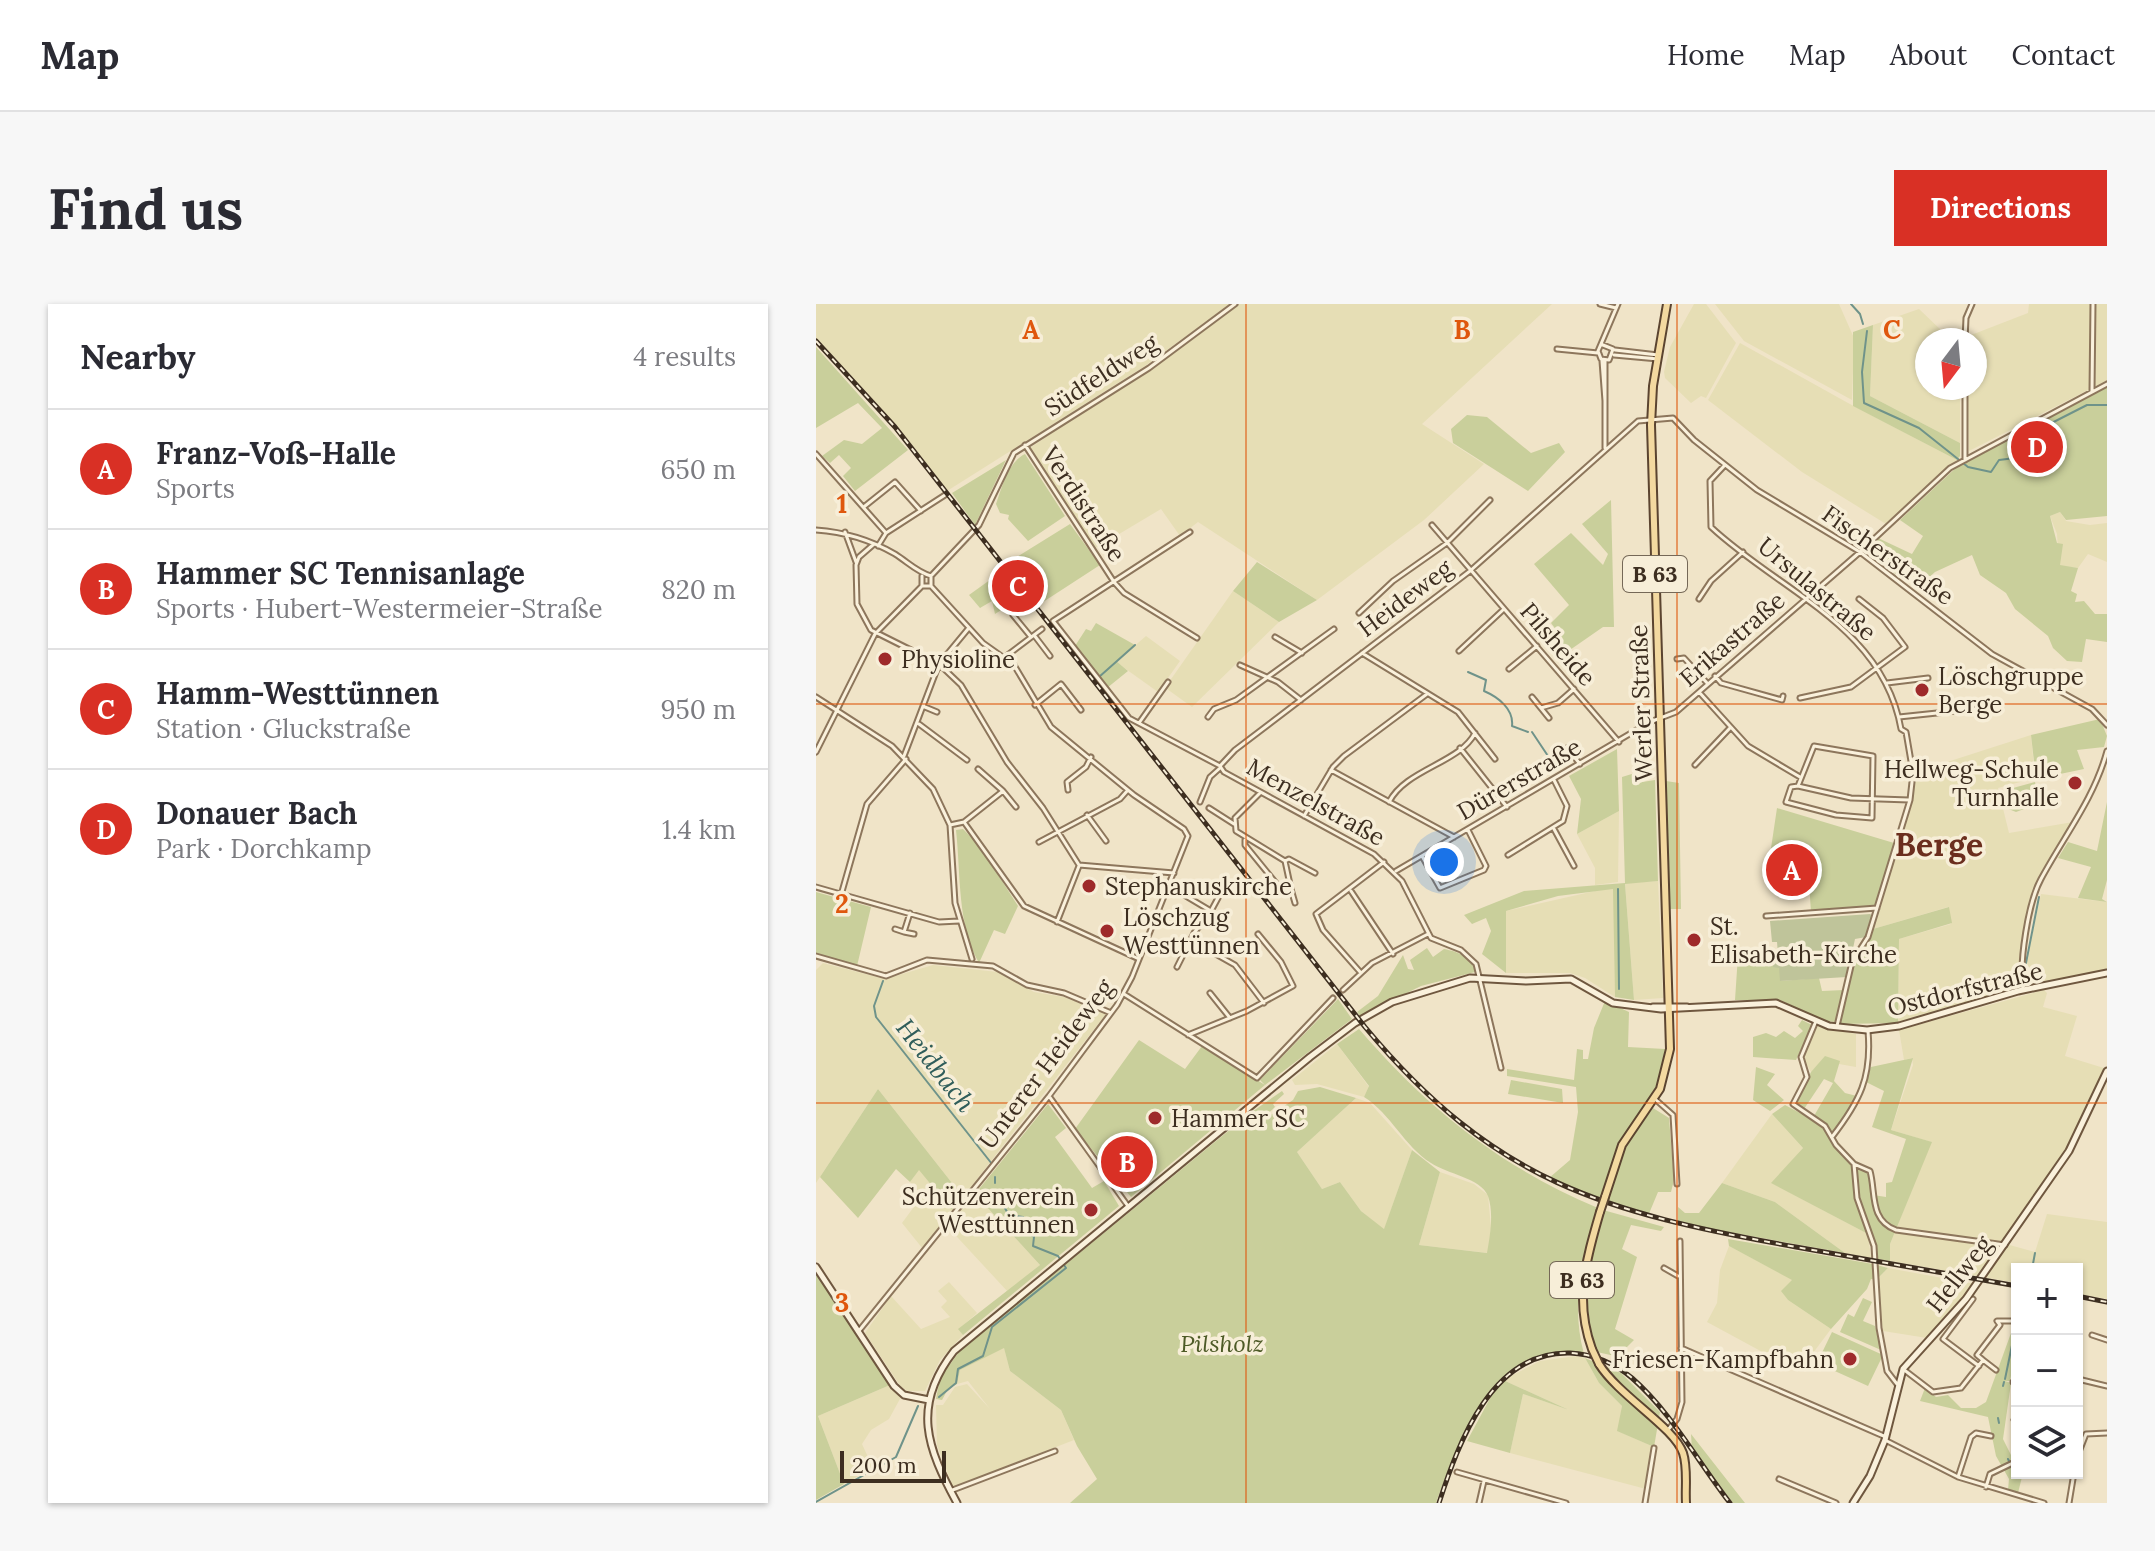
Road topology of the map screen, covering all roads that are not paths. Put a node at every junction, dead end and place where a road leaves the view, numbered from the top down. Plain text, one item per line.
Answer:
1 (1235, 304) edge
2 (1600, 304) edge
3 (1667, 304) edge
4 (1972, 304) edge
5 (2093, 304) edge
6 (1617, 306) edge
7 (1966, 328) edge
8 (1606, 345) junction
9 (1557, 349) dead end
10 (1598, 351) junction
11 (1614, 352) junction
12 (1658, 357) junction
13 (1646, 358) junction
14 (1603, 360) junction
15 (1656, 369) junction
16 (2107, 384) edge
17 (2092, 391) junction
18 (1965, 400) edge
19 (1651, 418) junction
20 (1025, 445) junction
21 (1605, 449) junction
22 (816, 454) edge
23 (1962, 461) junction
24 (1725, 465) junction
25 (945, 495) dead end
26 (1490, 500) dead end
27 (865, 506) junction
28 (921, 511) junction
29 (1432, 525) dead end
30 (816, 530) edge
31 (845, 532) junction
32 (1190, 532) dead end
33 (886, 533) junction
34 (1447, 543) junction
35 (876, 545) junction
36 (1744, 551) junction
37 (1860, 552) junction
38 (856, 562) junction
39 (1470, 571) junction
40 (922, 576) junction
41 (931, 576) junction
42 (1114, 582) junction
43 (922, 586) junction
44 (931, 586) junction
45 (1699, 599) dead end
46 (1806, 599) junction
47 (1859, 599) dead end
48 (1504, 609) junction
49 (1359, 613) dead end
50 (1013, 615) dead end
51 (968, 629) junction
52 (1042, 629) dead end
53 (1334, 629) dead end
54 (875, 634) junction
55 (1033, 636) junction
56 (1275, 637) dead end
57 (1197, 638) dead end
58 (1537, 646) junction
59 (1459, 651) dead end
60 (1302, 653) junction
61 (1362, 653) junction
62 (1050, 656) dead end
63 (1005, 657) junction
64 (1677, 659) dead end
65 (939, 664) junction
66 (1240, 665) dead end
67 (1878, 667) junction
68 (1509, 669) dead end
69 (1715, 676) junction
70 (1269, 677) junction
71 (1928, 678) dead end
72 (1168, 682) dead end
73 (1887, 683) junction
74 (1708, 684) junction
75 (1574, 689) junction
76 (1699, 692) junction
77 (1427, 694) junction
78 (1783, 696) dead end
79 (816, 697) edge
80 (1532, 697) dead end
81 (1800, 698) dead end
82 (1301, 700) junction
83 (1035, 705) junction
84 (925, 707) junction
85 (1994, 707) dead end
86 (1541, 708) junction
87 (1081, 710) dead end
88 (838, 711) junction
89 (937, 712) dead end
90 (1208, 717) dead end
91 (1660, 717) junction
92 (1899, 717) junction
93 (1549, 718) dead end
94 (1139, 723) junction
95 (918, 724) junction
96 (2107, 725) edge
97 (1730, 728) junction
98 (1475, 733) junction
99 (1619, 742) junction
100 (1460, 748) junction
101 (1567, 748) dead end
102 (2107, 751) edge
103 (816, 752) edge
104 (1091, 757) junction
105 (905, 758) junction
106 (1495, 759) dead end
107 (967, 760) dead end
108 (1580, 764) junction
109 (1695, 765) dead end
110 (1220, 767) junction
111 (978, 769) dead end
112 (1331, 770) junction
113 (1800, 777) junction
114 (1554, 780) junction
115 (1798, 786) junction
116 (1068, 790) dead end
117 (1128, 790) junction
118 (1003, 791) junction
119 (1260, 793) junction
120 (1873, 800) junction
121 (1910, 800) junction
122 (1200, 802) dead end
123 (1389, 802) junction
124 (1016, 807) dead end
125 (1507, 807) junction
126 (1209, 808) dead end
127 (1087, 815) junction
128 (1304, 816) junction
129 (964, 822) junction
130 (1234, 824) junction
131 (950, 825) junction
132 (1554, 829) junction
133 (1059, 830) junction
134 (1468, 830) junction
135 (1455, 838) junction
136 (1245, 840) junction
137 (1106, 841) dead end
138 (1039, 842) dead end
139 (1508, 855) dead end
140 (1422, 856) junction
141 (1285, 861) junction
142 (1385, 861) junction
143 (1079, 865) junction
144 (1574, 866) dead end
145 (1396, 871) junction
146 (1174, 873) junction
147 (1315, 873) dead end
148 (1225, 885) dead end
149 (1169, 886) junction
150 (816, 887) edge
151 (1291, 889) junction
152 (1350, 890) junction
153 (841, 895) junction
154 (1295, 903) dead end
155 (1877, 908) junction
156 (1211, 911) junction
157 (910, 913) junction
158 (1766, 916) dead end
159 (959, 921) junction
160 (1057, 922) junction
161 (895, 929) dead end
162 (904, 932) junction
163 (914, 934) dead end
164 (1258, 934) dead end
165 (1428, 934) junction
166 (1212, 952) dead end
167 (1393, 954) junction
168 (816, 956) edge
169 (972, 959) dead end
170 (1139, 959) junction
171 (1177, 967) dead end
172 (1361, 973) junction
173 (2107, 973) edge
174 (1481, 977) junction
175 (1497, 978) junction
176 (2023, 989) junction
177 (1343, 990) dead end
178 (1210, 993) dead end
179 (1124, 994) junction
180 (1485, 994) junction
181 (1333, 998) dead end
182 (1264, 1003) junction
183 (1669, 1007) junction
184 (1111, 1013) junction
185 (1230, 1018) junction
186 (1816, 1021) junction
187 (1836, 1027) junction
188 (1867, 1030) junction
189 (1188, 1035) junction
190 (1501, 1068) dead end
191 (2107, 1071) edge
192 (1049, 1096) junction
193 (1655, 1099) junction
194 (1832, 1137) junction
195 (1854, 1164) junction
196 (1677, 1184) dead end
197 (1128, 1206) junction
198 (1680, 1241) dead end
199 (2005, 1245) junction
200 (816, 1267) edge
201 (1664, 1268) dead end
202 (1678, 1276) junction
203 (1973, 1299) dead end
204 (2011, 1321) edge
205 (858, 1332) junction
206 (2092, 1335) dead end
207 (2107, 1340) edge
208 (1681, 1348) junction
209 (1977, 1355) junction
210 (1983, 1360) junction
211 (1972, 1361) junction
212 (1979, 1366) junction
213 (1903, 1369) junction
214 (1996, 1370) dead end
215 (2083, 1380) edge
216 (1897, 1384) junction
217 (2107, 1386) edge
218 (929, 1400) junction
219 (1667, 1431) junction
220 (2107, 1433) edge
221 (1991, 1436) dead end
222 (1885, 1438) junction
223 (2083, 1442) edge
224 (1654, 1448) dead end
225 (1055, 1451) dead end
226 (2011, 1464) edge
227 (1457, 1472) dead end
228 (1958, 1477) junction
229 (1779, 1479) dead end
230 (2073, 1479) edge
231 (1484, 1481) junction
232 (1986, 1487) junction
233 (950, 1491) junction
234 (957, 1503) edge
235 (1479, 1503) edge
236 (1566, 1503) edge
237 (1645, 1503) edge
238 (1686, 1503) edge
239 (1836, 1503) edge
240 (1853, 1503) edge
241 (2044, 1503) edge
242 (2069, 1503) edge

1 - 20 street, Südfeldweg
2 - 6 street
3 - 12 main road, Werler Straße / B 63
4 - 7 street
5 - 17 street
6 - 8 street
8 - 10 street
8 - 11 street
9 - 10 street
10 - 14 street
11 - 12 street
11 - 13 street
11 - 14 street
12 - 13 street
12 - 15 main road, Werler Straße / B 63
13 - 15 street
14 - 21 street
15 - 19 main road, Werler Straße / B 63
16 - 17 street, Erikastraße
17 - 23 street, Erikastraße
18 - 23 street
19 - 21 street, Heideweg
19 - 24 street, Fischerstraße
19 - 91 main road, Werler Straße / B 63
20 - 41 street
20 - 42 street, Verdistraße
21 - 39 street, Heideweg
22 - 27 street
23 - 37 street, Erikastraße
24 - 36 street, Ursulastraße
24 - 37 street, Fischerstraße
25 - 28 street
26 - 34 street
27 - 28 street
27 - 33 street
28 - 33 street
29 - 34 street, Pilsheide
30 - 31 street
31 - 35 street
31 - 38 street
32 - 42 street
33 - 35 street
34 - 39 street, Pilsheide
34 - 49 street
35 - 38 street
35 - 40 street
36 - 45 street
36 - 46 street, Ursulastraße
37 - 46 street, Erikastraße
37 - 96 street, Fischerstraße
38 - 54 street
39 - 48 street, Pilsheide
39 - 61 street, Heideweg
40 - 41 street
40 - 43 street
41 - 44 street
42 - 57 street, Verdistraße
42 - 94 street, Menzelstraße
43 - 44 street
43 - 54 street
44 - 51 street
46 - 67 street, Ursulastraße
46 - 69 street, Erikastraße
47 - 67 street
48 - 58 street, Pilsheide
48 - 59 street
50 - 55 street
51 - 63 street
51 - 65 street
52 - 55 street
53 - 60 street
54 - 65 street
54 - 88 street
55 - 62 street
55 - 63 street
56 - 60 street
58 - 68 street
58 - 75 street, Pilsheide
60 - 70 street
61 - 77 street
61 - 82 street, Heideweg
63 - 83 street
64 - 74 street
65 - 84 street
65 - 133 street
66 - 70 street
67 - 73 street, Ursulastraße
67 - 81 street
69 - 74 street, Erikastraße
69 - 78 street
70 - 82 street
70 - 90 street
71 - 73 street
72 - 94 street
73 - 92 street, Ursulastraße
74 - 76 street, Erikastraße
75 - 86 street
75 - 99 street, Pilsheide
76 - 91 street, Erikastraße
76 - 97 street
77 - 98 street
77 - 112 street
79 - 88 street
80 - 86 street
82 - 110 street, Heideweg
83 - 87 street
83 - 104 street
84 - 89 street
84 - 95 street
85 - 92 street
86 - 93 street
88 - 103 street
88 - 105 street
91 - 99 street, Dürerstraße
91 - 183 main road, Werler Straße / B 63
92 - 121 street, Ursulastraße
94 - 110 street, Menzelstraße
95 - 105 street
95 - 107 street
97 - 109 street
97 - 113 street
98 - 100 street
98 - 106 street
99 - 108 street, Dürerstraße
100 - 123 street
100 - 125 street
101 - 108 street
102 - 176 street
104 - 116 street
104 - 117 street
105 - 131 street
105 - 153 street
108 - 114 street, Dürerstraße
110 - 119 street, Menzelstraße
110 - 122 street, Heideweg
111 - 118 street
112 - 123 street
112 - 128 street
113 - 115 street
113 - 120 street
114 - 125 street, Dürerstraße
114 - 132 street
115 - 120 street
115 - 120 street
117 - 127 street
117 - 146 street, Unterer Heideweg
118 - 124 street
118 - 129 street
119 - 128 street, Menzelstraße
119 - 130 street
120 - 121 street
121 - 155 street, Ursulastraße
123 - 135 street
125 - 134 street, Dürerstraße
126 - 130 street
127 - 133 street
127 - 137 street
128 - 142 street, Menzelstraße
129 - 131 street
129 - 160 street
130 - 136 street
131 - 159 street
132 - 139 street
132 - 144 street
133 - 138 street
133 - 143 street
134 - 135 street, Dürerstraße
134 - 140 street
135 - 140 street, Dürerstraße
136 - 141 street
136 - 151 street
140 - 145 street, Dürerstraße
141 - 147 street
141 - 151 street
142 - 145 street, Menzelstraße
142 - 152 street
143 - 146 street
143 - 160 street
145 - 165 street, Menzelstraße
146 - 149 street, Unterer Heideweg
148 - 156 street
149 - 156 street
149 - 170 street, Unterer Heideweg
150 - 153 street
151 - 154 street
152 - 167 street
152 - 172 street
153 - 157 street
155 - 158 street
155 - 187 street, Ursulastraße
156 - 171 street
157 - 159 street
157 - 162 street
159 - 169 street
160 - 170 street
161 - 162 street
162 - 163 street
164 - 182 street
165 - 167 street
165 - 174 street
166 - 182 street
167 - 172 street
168 - 184 street
170 - 179 street, Unterer Heideweg
172 - 177 street
173 - 176 main road, Ostdorfstraße
174 - 175 main road, Ostdorfstraße
174 - 180 street
174 - 197 main road, Ostdorfstraße
175 - 180 street
175 - 183 main road, Ostdorfstraße
176 - 188 main road, Ostdorfstraße
178 - 185 street
179 - 184 street, Unterer Heideweg
179 - 189 street
180 - 190 street
181 - 189 street
182 - 185 street
183 - 186 main road, Ostdorfstraße
183 - 193 main road, Werler Straße / B 63
184 - 192 street, Unterer Heideweg
185 - 189 street
186 - 187 main road, Ostdorfstraße
186 - 194 street
187 - 188 main road, Ostdorfstraße
188 - 194 street
191 - 199 main road, Hellweg
192 - 197 street
192 - 205 street, Unterer Heideweg
193 - 196 street
193 - 219 main road, Werler Straße / B 63, bridge
194 - 195 street
195 - 199 street
195 - 216 street
197 - 218 main road, Ostdorfstraße
198 - 202 street
199 - 213 main road, Hellweg
200 - 205 main road
201 - 202 street
202 - 208 street
203 - 211 street
204 - 209 street
205 - 218 main road
206 - 207 street
208 - 219 street
208 - 222 street
209 - 210 street
209 - 211 street
210 - 212 street
210 - 214 street
211 - 212 street
212 - 213 street
213 - 216 main road, Hellweg
215 - 217 street
216 - 222 main road, Hellweg
218 - 233 main road
219 - 238 main road, Werler Straße / B 63
220 - 223 street
221 - 228 street
222 - 228 street
222 - 240 main road, Hellweg
224 - 237 street
225 - 233 street
226 - 232 street
227 - 231 street
228 - 232 street
229 - 239 street
230 - 242 street
231 - 235 street
231 - 236 street
232 - 241 street
233 - 234 main road

